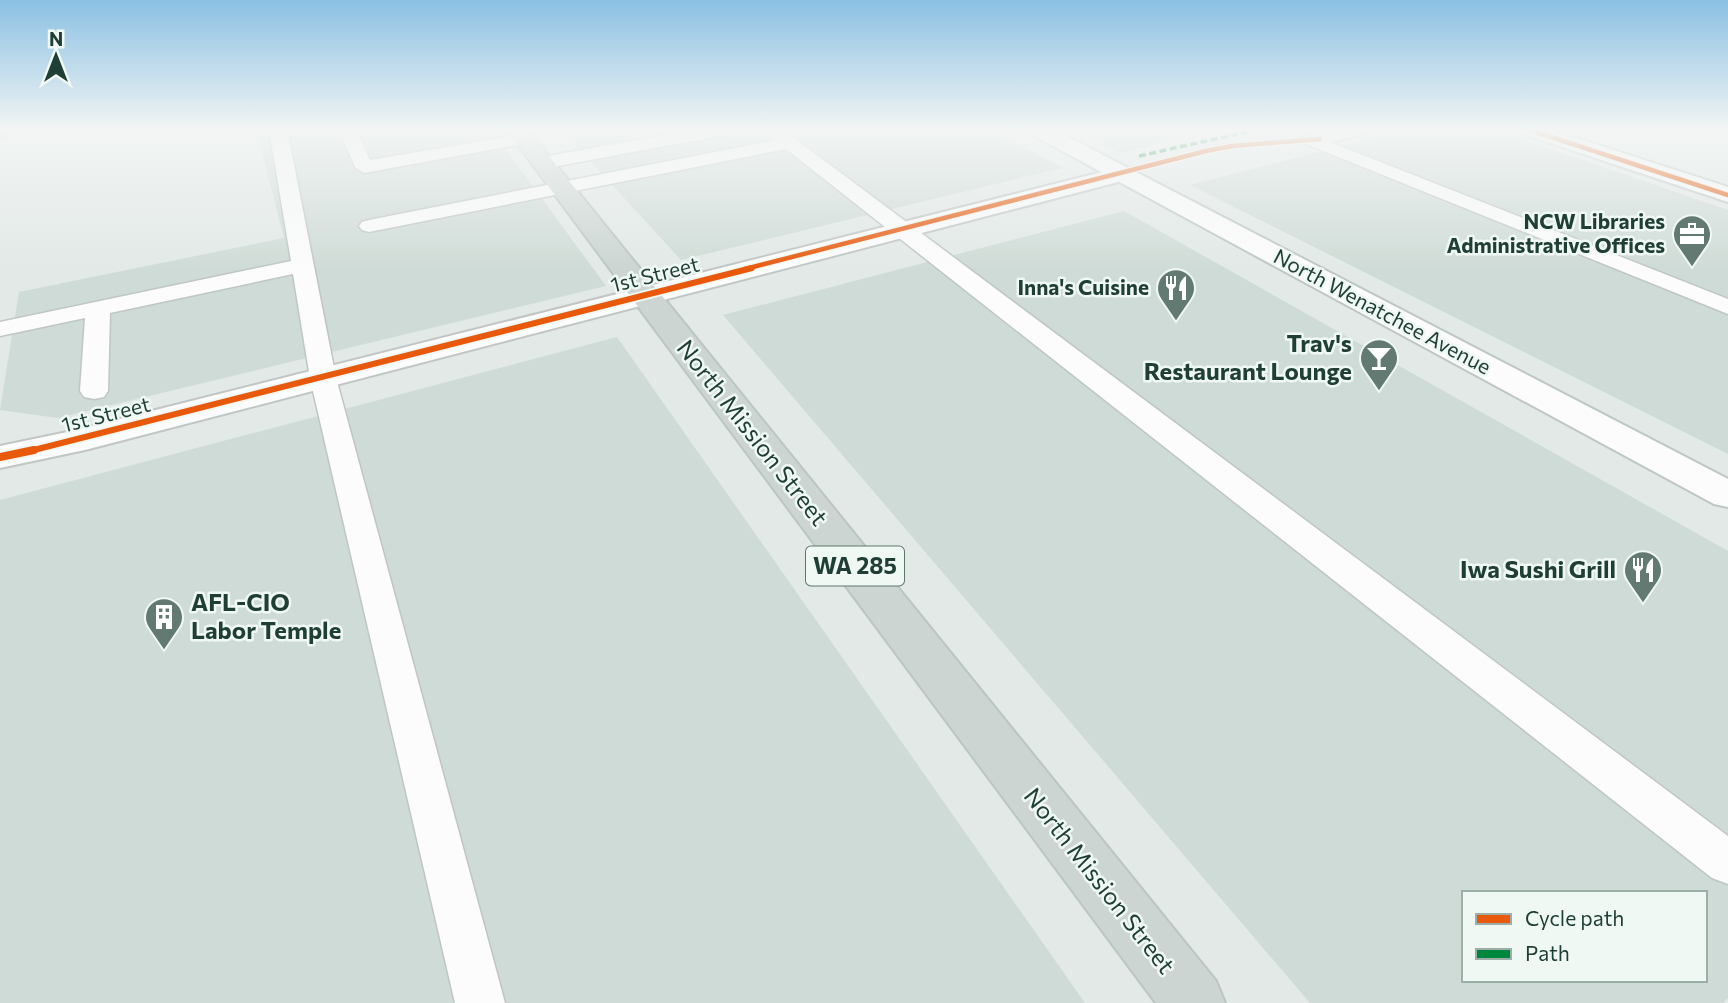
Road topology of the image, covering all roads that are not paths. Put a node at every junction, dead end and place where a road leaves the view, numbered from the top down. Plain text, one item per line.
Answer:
1 (287, 176) edge
2 (487, 176) edge
3 (552, 176) edge
4 (832, 176) edge
5 (1115, 176) edge
6 (1125, 176) edge
7 (1404, 176) edge
8 (1670, 176) edge
9 (1728, 195) edge
10 (369, 226) dead end
11 (903, 230) junction
12 (303, 265) junction
13 (646, 296) junction
14 (1728, 307) edge
15 (98, 309) junction
16 (0, 329) edge
17 (323, 378) junction
18 (94, 391) dead end
19 (0, 457) edge
20 (1728, 495) edge
21 (1728, 863) edge
22 (480, 1003) edge
23 (1194, 1003) edge

1 - 12 lane
2 - 10 lane
3 - 13 main road, North Mission Street / WA 285
4 - 11 lane
5 - 11 street, 1st Street
6 - 20 street, North Wenatchee Avenue
7 - 14 lane
8 - 9 street
11 - 13 street, 1st Street
11 - 21 lane
12 - 15 lane
12 - 17 lane
13 - 17 street, 1st Street
13 - 23 main road, North Mission Street / WA 285
15 - 16 lane
15 - 18 lane
17 - 19 street, 1st Street
17 - 22 lane

